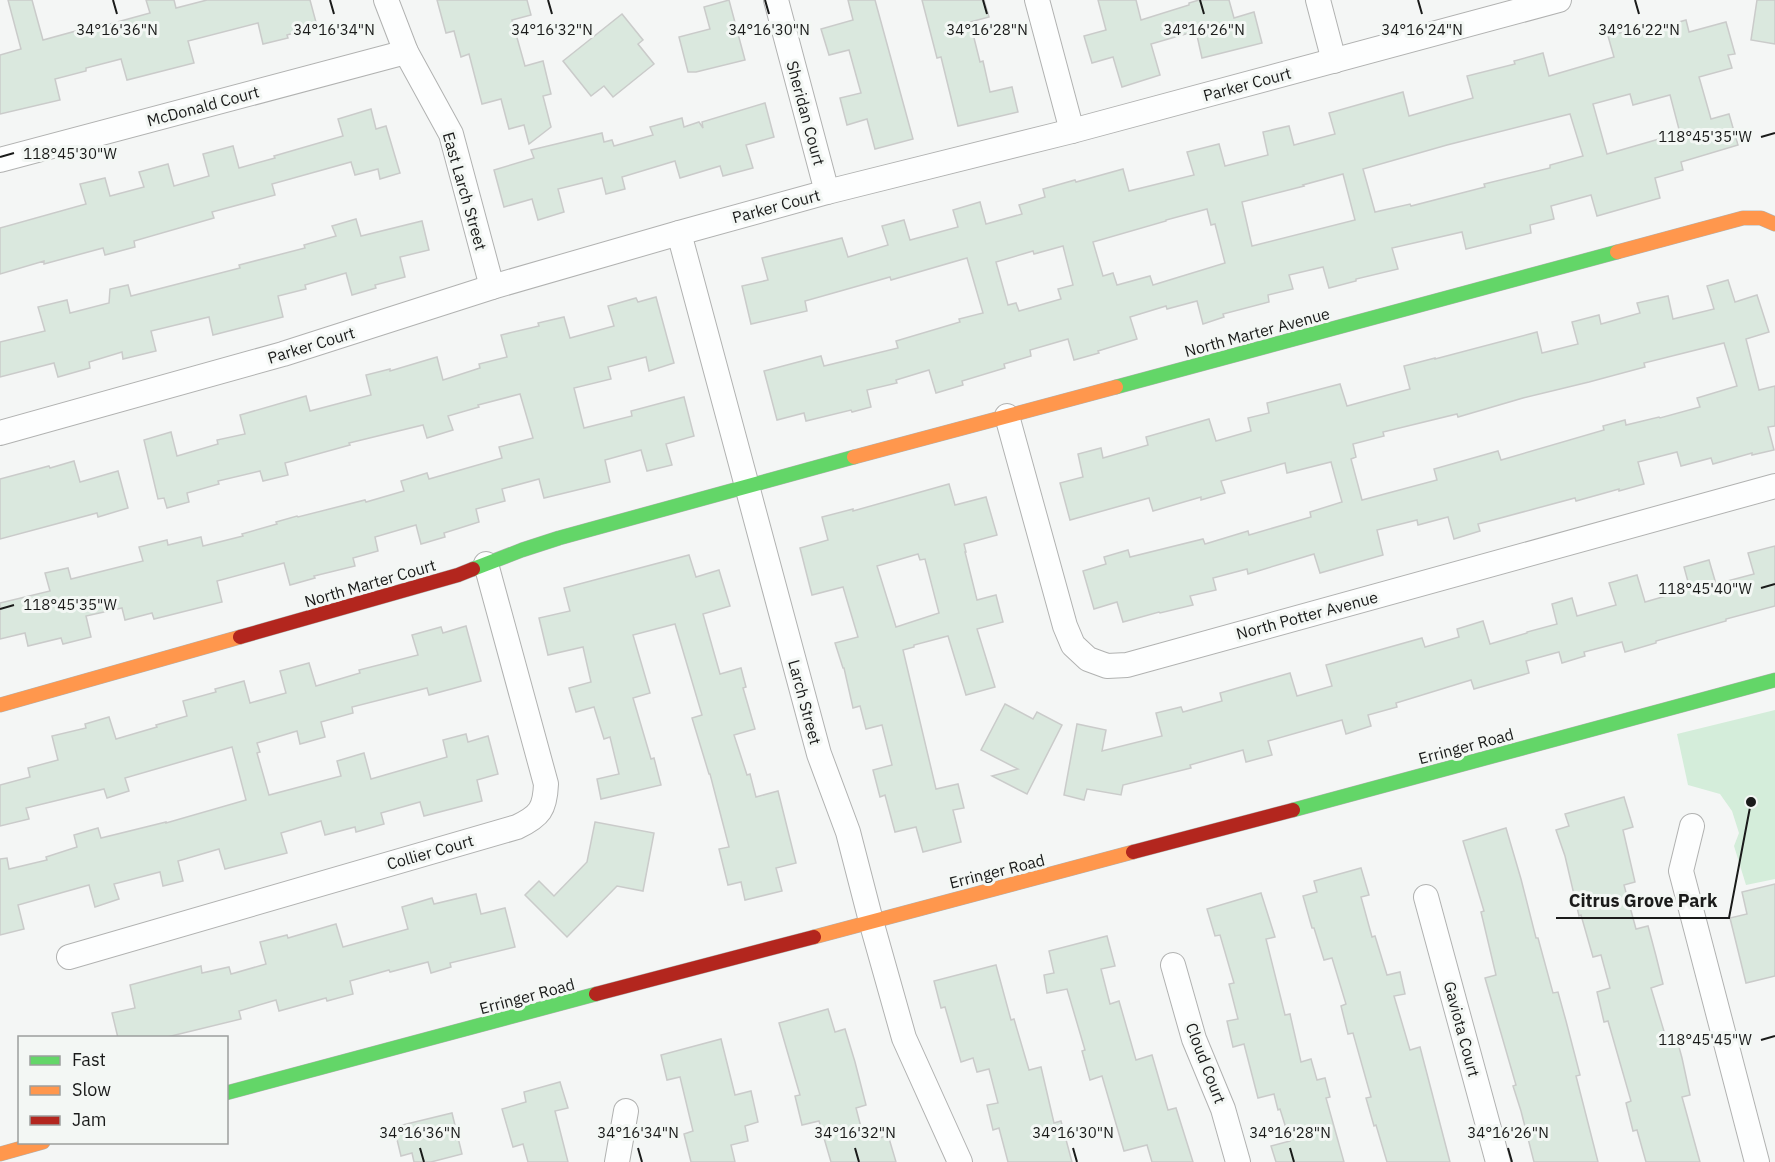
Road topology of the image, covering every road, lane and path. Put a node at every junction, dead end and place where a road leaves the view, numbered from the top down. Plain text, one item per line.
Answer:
1 (386, 0) edge
2 (776, 0) edge
3 (1037, 0) edge
4 (1318, 0) edge
5 (1559, 0) edge
6 (406, 52) junction
7 (1334, 61) junction
8 (1072, 131) junction
9 (0, 160) edge
10 (826, 192) junction
11 (1775, 224) edge
12 (679, 233) junction
13 (492, 287) junction
14 (1007, 416) junction
15 (0, 433) edge
16 (747, 486) junction
17 (1775, 486) edge
18 (486, 564) junction
19 (1775, 680) edge
20 (0, 705) edge
21 (1692, 826) dead end
22 (1426, 897) dead end
23 (871, 921) junction
24 (69, 957) dead end
25 (1173, 965) dead end
26 (228, 1092) edge
27 (626, 1111) dead end
28 (39, 1144) edge
29 (0, 1154) edge
30 (617, 1162) edge
31 (960, 1162) edge
32 (1238, 1162) edge
33 (1497, 1162) edge
34 (1757, 1162) edge

1 - 6 street, East Larch Street
2 - 10 street, Sheridan Court
3 - 8 street
4 - 7 street
5 - 7 street, Parker Court
6 - 9 street, McDonald Court
6 - 13 street, East Larch Street
7 - 8 street, Parker Court
8 - 10 street, Parker Court
10 - 12 street, Parker Court
11 - 14 street, North Marter Avenue
12 - 13 street, Parker Court
12 - 16 street, Larch Street
13 - 15 street, Parker Court
14 - 16 street, North Marter Avenue
14 - 17 street, North Potter Avenue
16 - 18 street, North Marter Court
16 - 23 street, Larch Street
18 - 20 street, North Marter Court
18 - 24 street, Collier Court
19 - 23 street, Erringer Road
21 - 34 street
22 - 33 street, Gaviota Court
23 - 26 street, Erringer Road
23 - 31 street, Larch Street
25 - 32 street, Cloud Court
27 - 30 street
28 - 29 street

